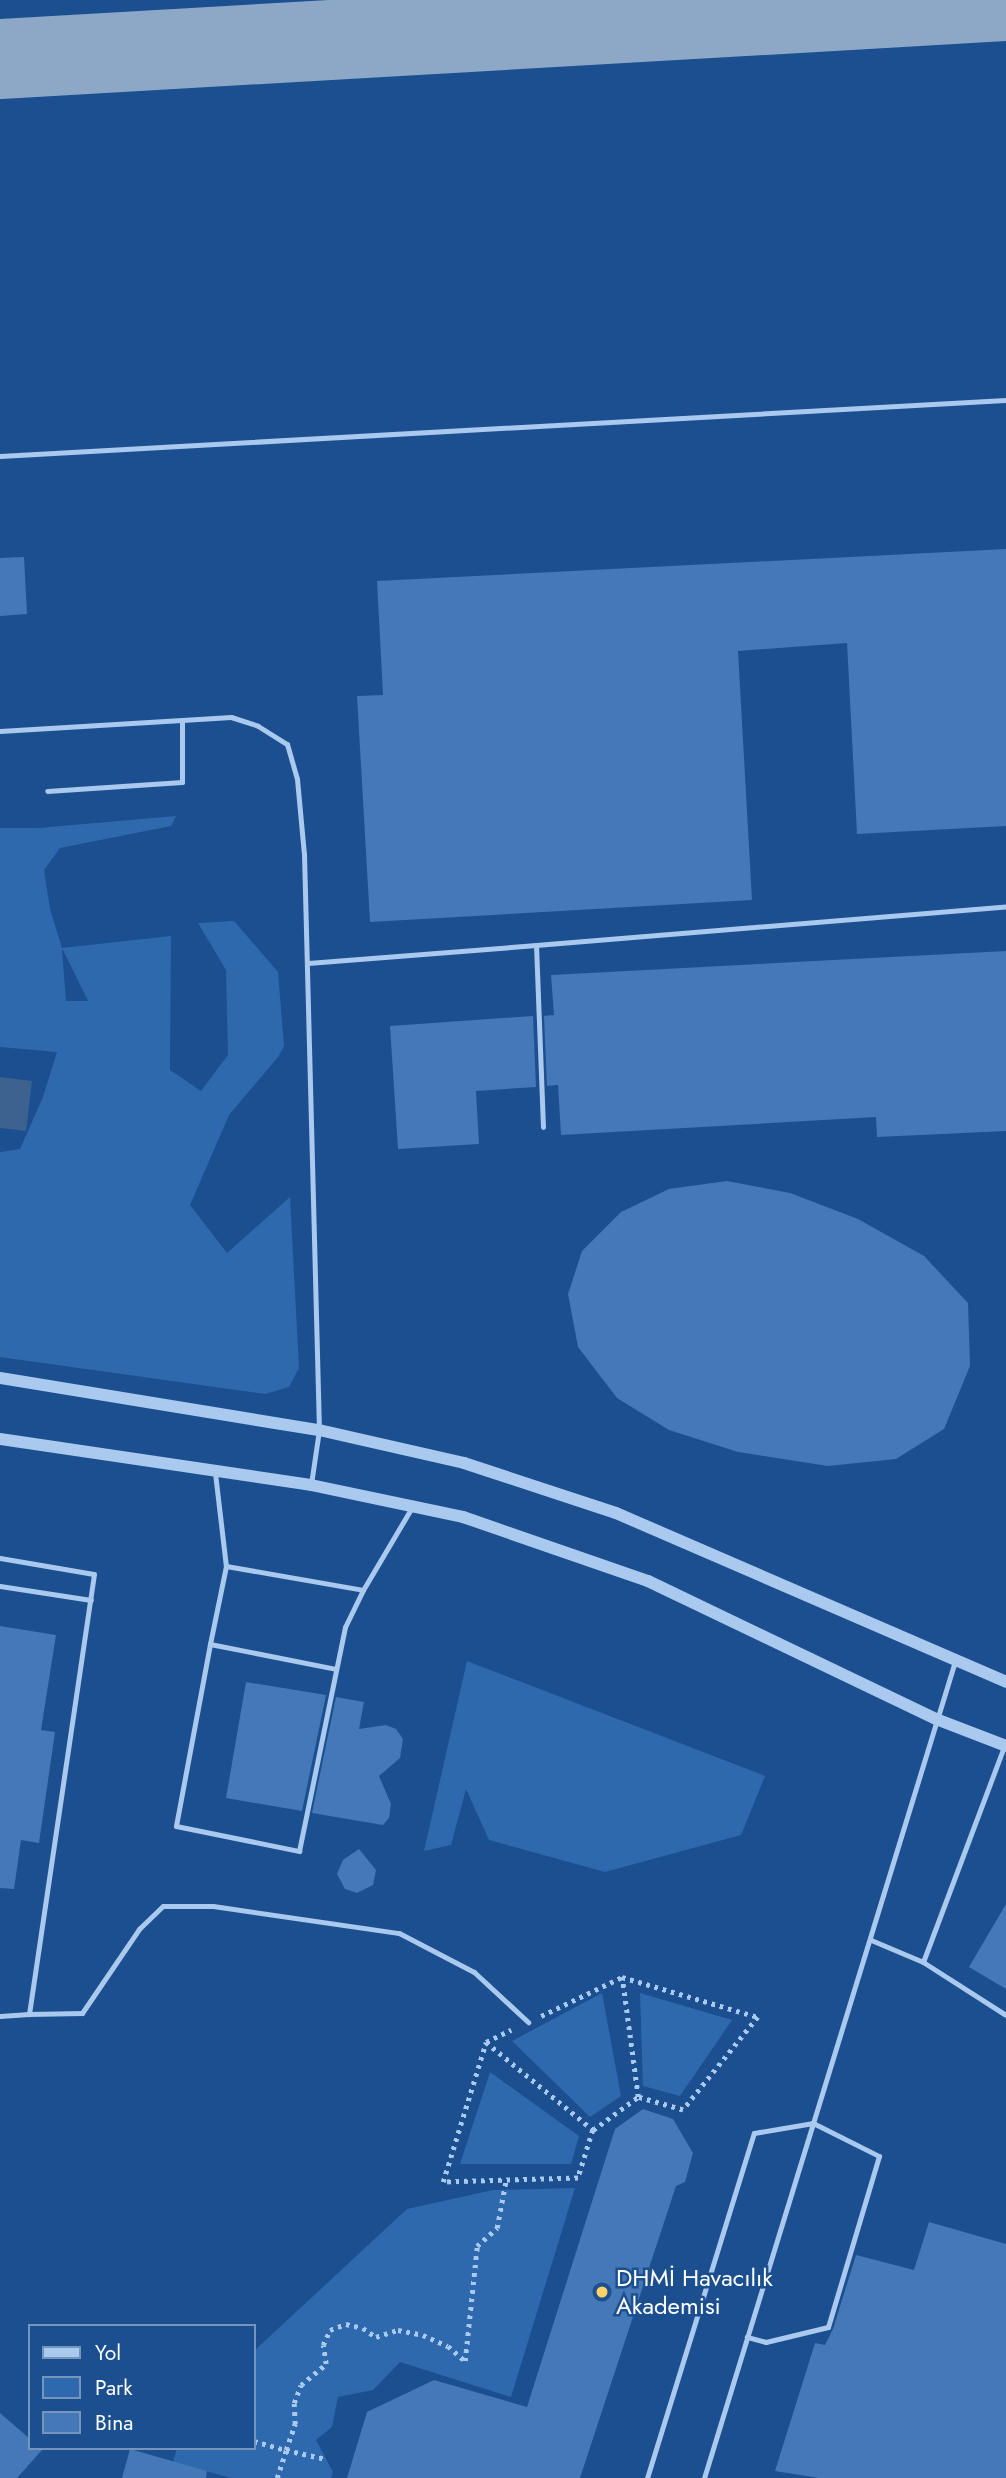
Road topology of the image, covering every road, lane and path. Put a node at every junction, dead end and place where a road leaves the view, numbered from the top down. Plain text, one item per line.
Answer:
1 (1006, 400) edge
2 (0, 456) edge
3 (182, 720) junction
4 (0, 730) edge
5 (47, 791) dead end
6 (1006, 906) edge
7 (536, 945) junction
8 (308, 963) junction
9 (543, 1127) dead end
10 (0, 1378) edge
11 (319, 1430) junction
12 (0, 1439) edge
13 (215, 1470) junction
14 (311, 1485) junction
15 (412, 1506) junction
16 (0, 1558) edge
17 (226, 1566) junction
18 (0, 1586) edge
19 (363, 1590) junction
20 (91, 1600) junction
21 (210, 1644) junction
22 (955, 1661) junction
23 (337, 1669) junction
24 (1006, 1682) edge
25 (936, 1719) junction
26 (1005, 1745) edge
27 (871, 1940) junction
28 (923, 1962) junction
29 (622, 1977) junction
30 (29, 2014) junction
31 (1006, 2015) edge
32 (0, 2016) edge
33 (528, 2022) junction
34 (486, 2042) junction
35 (638, 2097) junction
36 (813, 2123) junction
37 (593, 2130) junction
38 (506, 2180) junction
39 (747, 2337) junction
40 (256, 2442) edge
41 (286, 2450) junction
42 (327, 2459) dead end
43 (277, 2478) edge
44 (647, 2478) edge
45 (704, 2478) edge

1 - 2 lane
3 - 4 lane
3 - 5 lane
3 - 8 lane
6 - 7 lane
7 - 8 lane
7 - 9 lane
8 - 11 lane
10 - 11 street
11 - 14 lane
11 - 22 street
12 - 13 street
13 - 14 street
13 - 17 lane
14 - 15 street
15 - 19 lane
15 - 25 street
16 - 20 lane
17 - 19 lane
17 - 21 lane
18 - 20 lane
19 - 23 lane
20 - 30 lane
21 - 23 lane
21 - 23 lane
22 - 24 street
22 - 25 lane
25 - 26 street
25 - 27 lane
26 - 28 lane
27 - 28 lane
27 - 36 lane
28 - 31 lane
29 - 33 path
29 - 35 path
29 - 35 path
30 - 32 lane
30 - 33 lane
33 - 34 path
34 - 37 path
34 - 38 path
35 - 37 path
36 - 39 lane
36 - 39 lane
36 - 44 lane
37 - 38 path
38 - 41 path
39 - 45 lane
40 - 41 path
41 - 42 path
41 - 43 path

